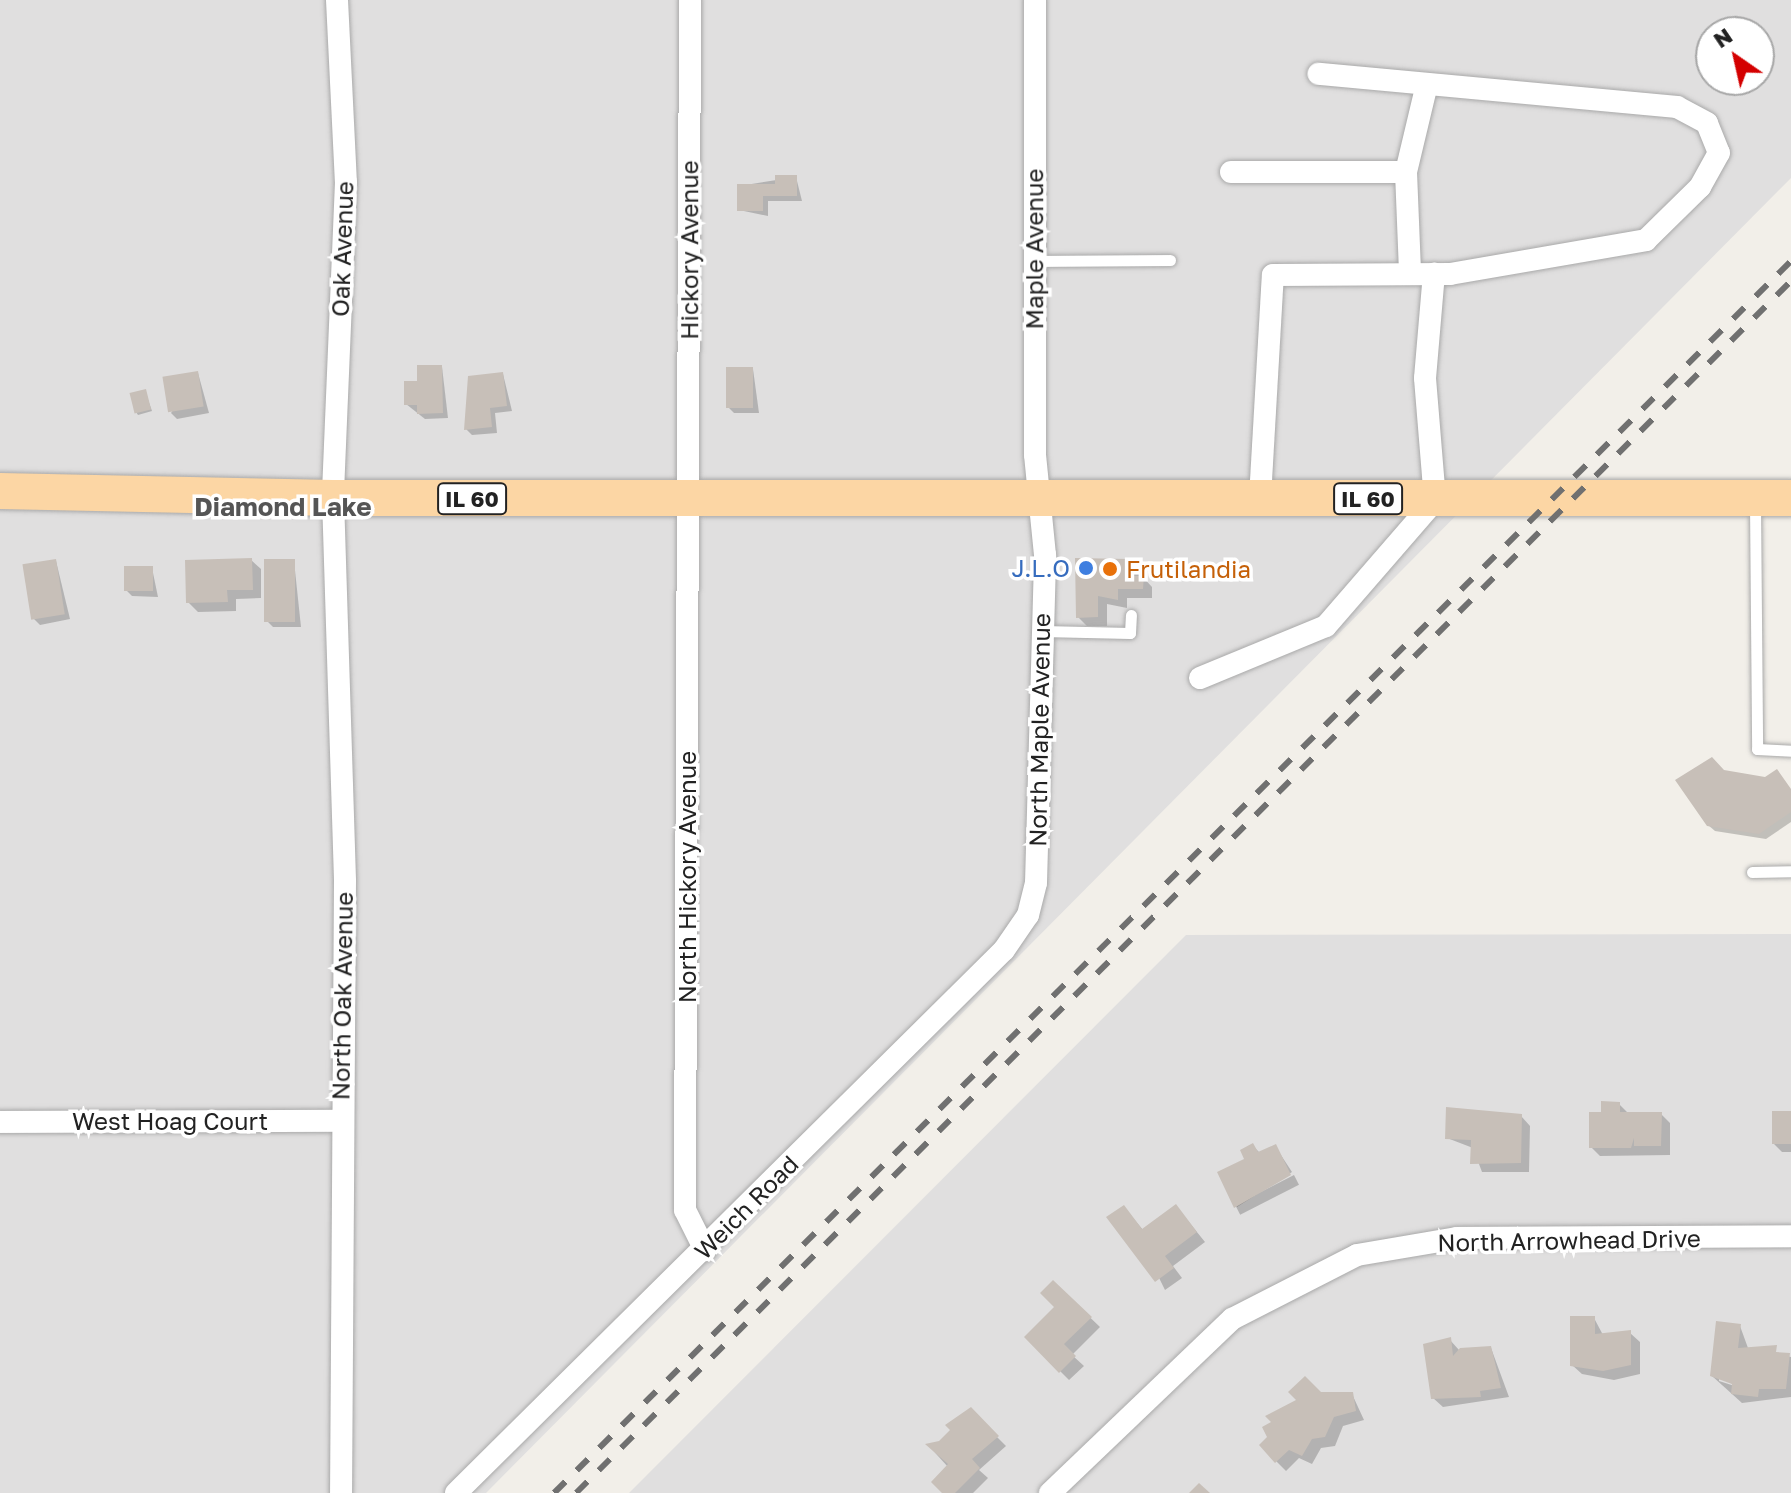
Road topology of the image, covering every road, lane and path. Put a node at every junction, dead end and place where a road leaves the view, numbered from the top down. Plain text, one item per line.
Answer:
1 (337, 0) edge
2 (690, 0) edge
3 (1035, 0) edge
4 (1319, 74) dead end
5 (1426, 88) junction
6 (1231, 172) dead end
7 (1406, 172) junction
8 (1170, 260) dead end
9 (1034, 261) junction
10 (1410, 272) junction
11 (1434, 273) junction
12 (0, 491) edge
13 (1037, 497) junction
14 (1755, 497) junction
15 (333, 498) junction
16 (1260, 498) junction
17 (1791, 498) edge
18 (690, 499) junction
19 (1435, 500) junction
20 (1131, 615) dead end
21 (1041, 631) junction
22 (1200, 678) dead end
23 (1791, 751) edge
24 (1791, 871) edge
25 (1752, 872) dead end
26 (1028, 915) joint
27 (339, 1121) junction
28 (0, 1122) edge
29 (1791, 1236) edge
30 (705, 1250) junction
31 (341, 1493) edge
32 (456, 1493) edge
33 (1050, 1493) edge

1 - 15 street, Oak Avenue
2 - 18 street, Hickory Avenue
3 - 9 street, Maple Avenue
4 - 5 street
5 - 7 street
5 - 11 street
6 - 7 street
7 - 10 street
8 - 9 lane
9 - 13 street, Maple Avenue
10 - 11 street
10 - 16 street
11 - 19 street
12 - 15 main road, IL 60
13 - 16 main road, IL 60
13 - 18 main road, IL 60
13 - 21 street, North Maple Avenue
14 - 17 main road, IL 60
14 - 19 main road, IL 60
14 - 23 lane
15 - 18 main road, IL 60
15 - 27 street, North Oak Avenue
16 - 19 main road, IL 60
18 - 30 street, North Hickory Avenue
19 - 22 street
20 - 21 lane
21 - 26 street, North Maple Avenue
24 - 25 lane
26 - 30 street, Weich Road
27 - 28 street, West Hoag Court
27 - 31 street, North Oak Avenue
29 - 33 street, North Arrowhead Drive
30 - 32 street, Weich Road

